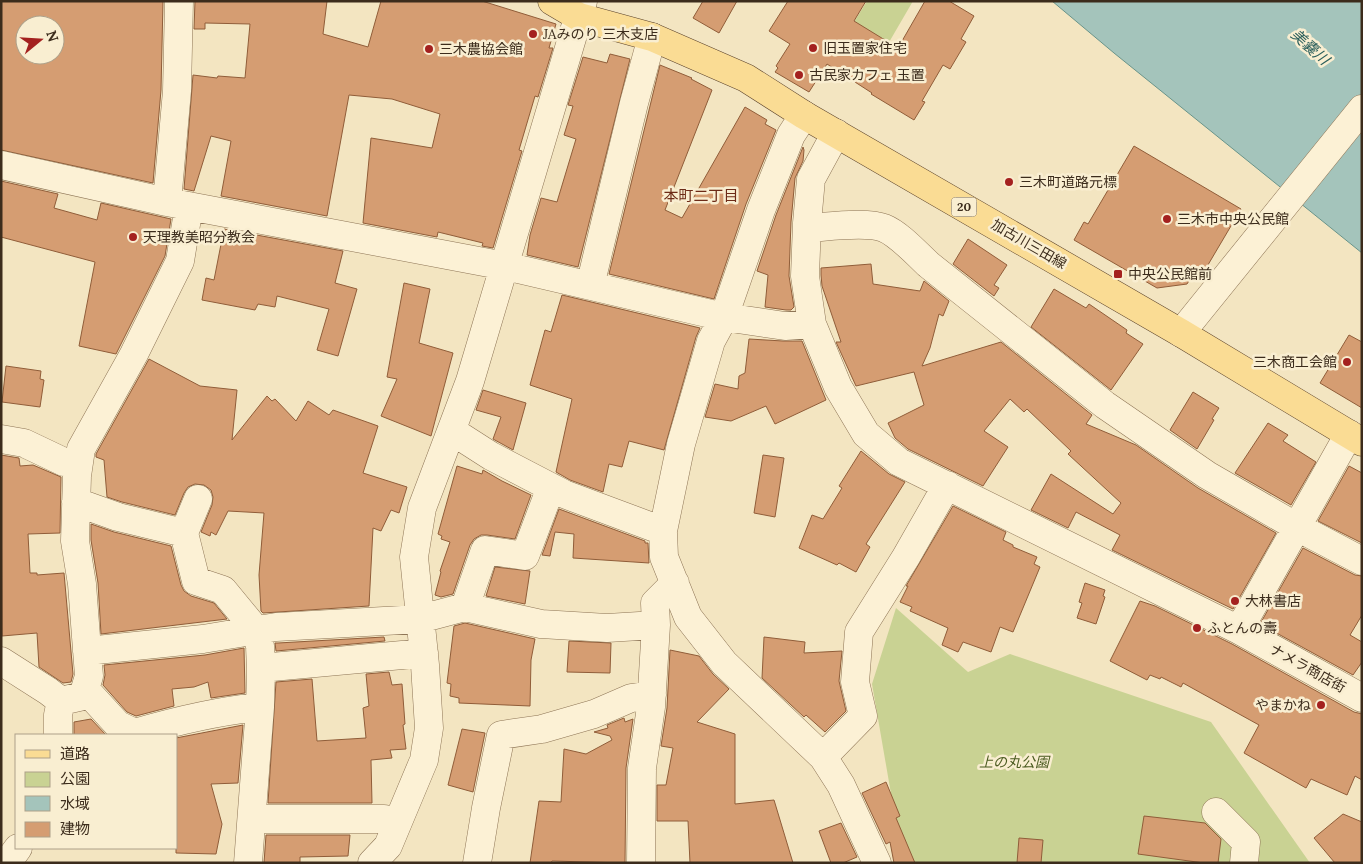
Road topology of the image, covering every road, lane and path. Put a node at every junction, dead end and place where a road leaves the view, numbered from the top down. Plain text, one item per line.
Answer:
1 (179, 1) edge
2 (552, 1) edge
3 (581, 9) edge
4 (652, 37) junction
5 (1362, 109) edge
6 (804, 114) junction
7 (836, 132) junction
8 (1, 166) edge
9 (178, 204) junction
10 (807, 228) junction
11 (505, 266) junction
12 (590, 286) junction
13 (724, 316) junction
14 (812, 324) junction
15 (1181, 332) junction
16 (452, 432) junction
17 (1355, 438) edge
18 (1, 439) edge
19 (80, 462) junction
20 (947, 485) junction
21 (551, 487) junction
22 (198, 499) dead end
23 (76, 502) junction
24 (1297, 527) junction
25 (663, 532) junction
26 (184, 533) junction
27 (1362, 561) edge
28 (675, 583) junction
29 (465, 607) junction
30 (420, 619) junction
31 (338, 623) junction
32 (656, 625) junction
33 (256, 630) junction
34 (1239, 630) junction
35 (87, 651) junction
36 (424, 653) junction
37 (344, 660) junction
38 (1, 661) edge
39 (261, 668) junction
40 (73, 695) junction
41 (652, 695) junction
42 (1362, 698) edge
43 (260, 707) junction
44 (58, 734) edge
45 (823, 757) junction
46 (1216, 812) dead end
47 (252, 819) junction
48 (398, 822) junction
49 (17, 849) edge
50 (7, 863) edge
51 (248, 863) edge
52 (372, 863) edge
53 (477, 863) edge
54 (641, 863) edge
55 (877, 863) edge
56 (1244, 863) edge

1 - 9 street
2 - 3 main road, 加古川三田線 / 20
3 - 4 main road, 加古川三田線 / 20
3 - 11 street
4 - 6 main road, 加古川三田線 / 20
4 - 12 street
5 - 15 street
6 - 7 main road, 加古川三田線 / 20
6 - 13 street
7 - 10 street, ナメラ商店街
7 - 15 main road, 加古川三田線 / 20
8 - 9 street
9 - 11 street
9 - 19 street
10 - 14 street, ナメラ商店街
10 - 24 street
11 - 12 street
11 - 16 street
12 - 13 street
13 - 14 street
13 - 25 street
14 - 20 street, ナメラ商店街
15 - 17 main road, 加古川三田線 / 20
16 - 21 street
16 - 30 street
17 - 24 street
18 - 19 street
19 - 23 street
20 - 34 street, ナメラ商店街
20 - 45 street
21 - 25 street
21 - 29 street
22 - 26 street
23 - 26 street
23 - 35 street
24 - 27 street
24 - 34 street
25 - 28 street
26 - 33 street
28 - 32 street
28 - 45 street
29 - 30 street
29 - 32 street
30 - 31 street
30 - 36 street
31 - 33 street
31 - 37 street
32 - 41 street
33 - 35 street
33 - 39 street
34 - 42 street, ナメラ商店街
35 - 40 street
36 - 37 street
36 - 48 street
37 - 39 street
38 - 40 street
39 - 43 street
40 - 43 street
40 - 44 street
41 - 53 street
41 - 54 street
43 - 47 street
45 - 55 street
46 - 56 street
47 - 48 street
47 - 51 street
48 - 52 street
49 - 50 street

